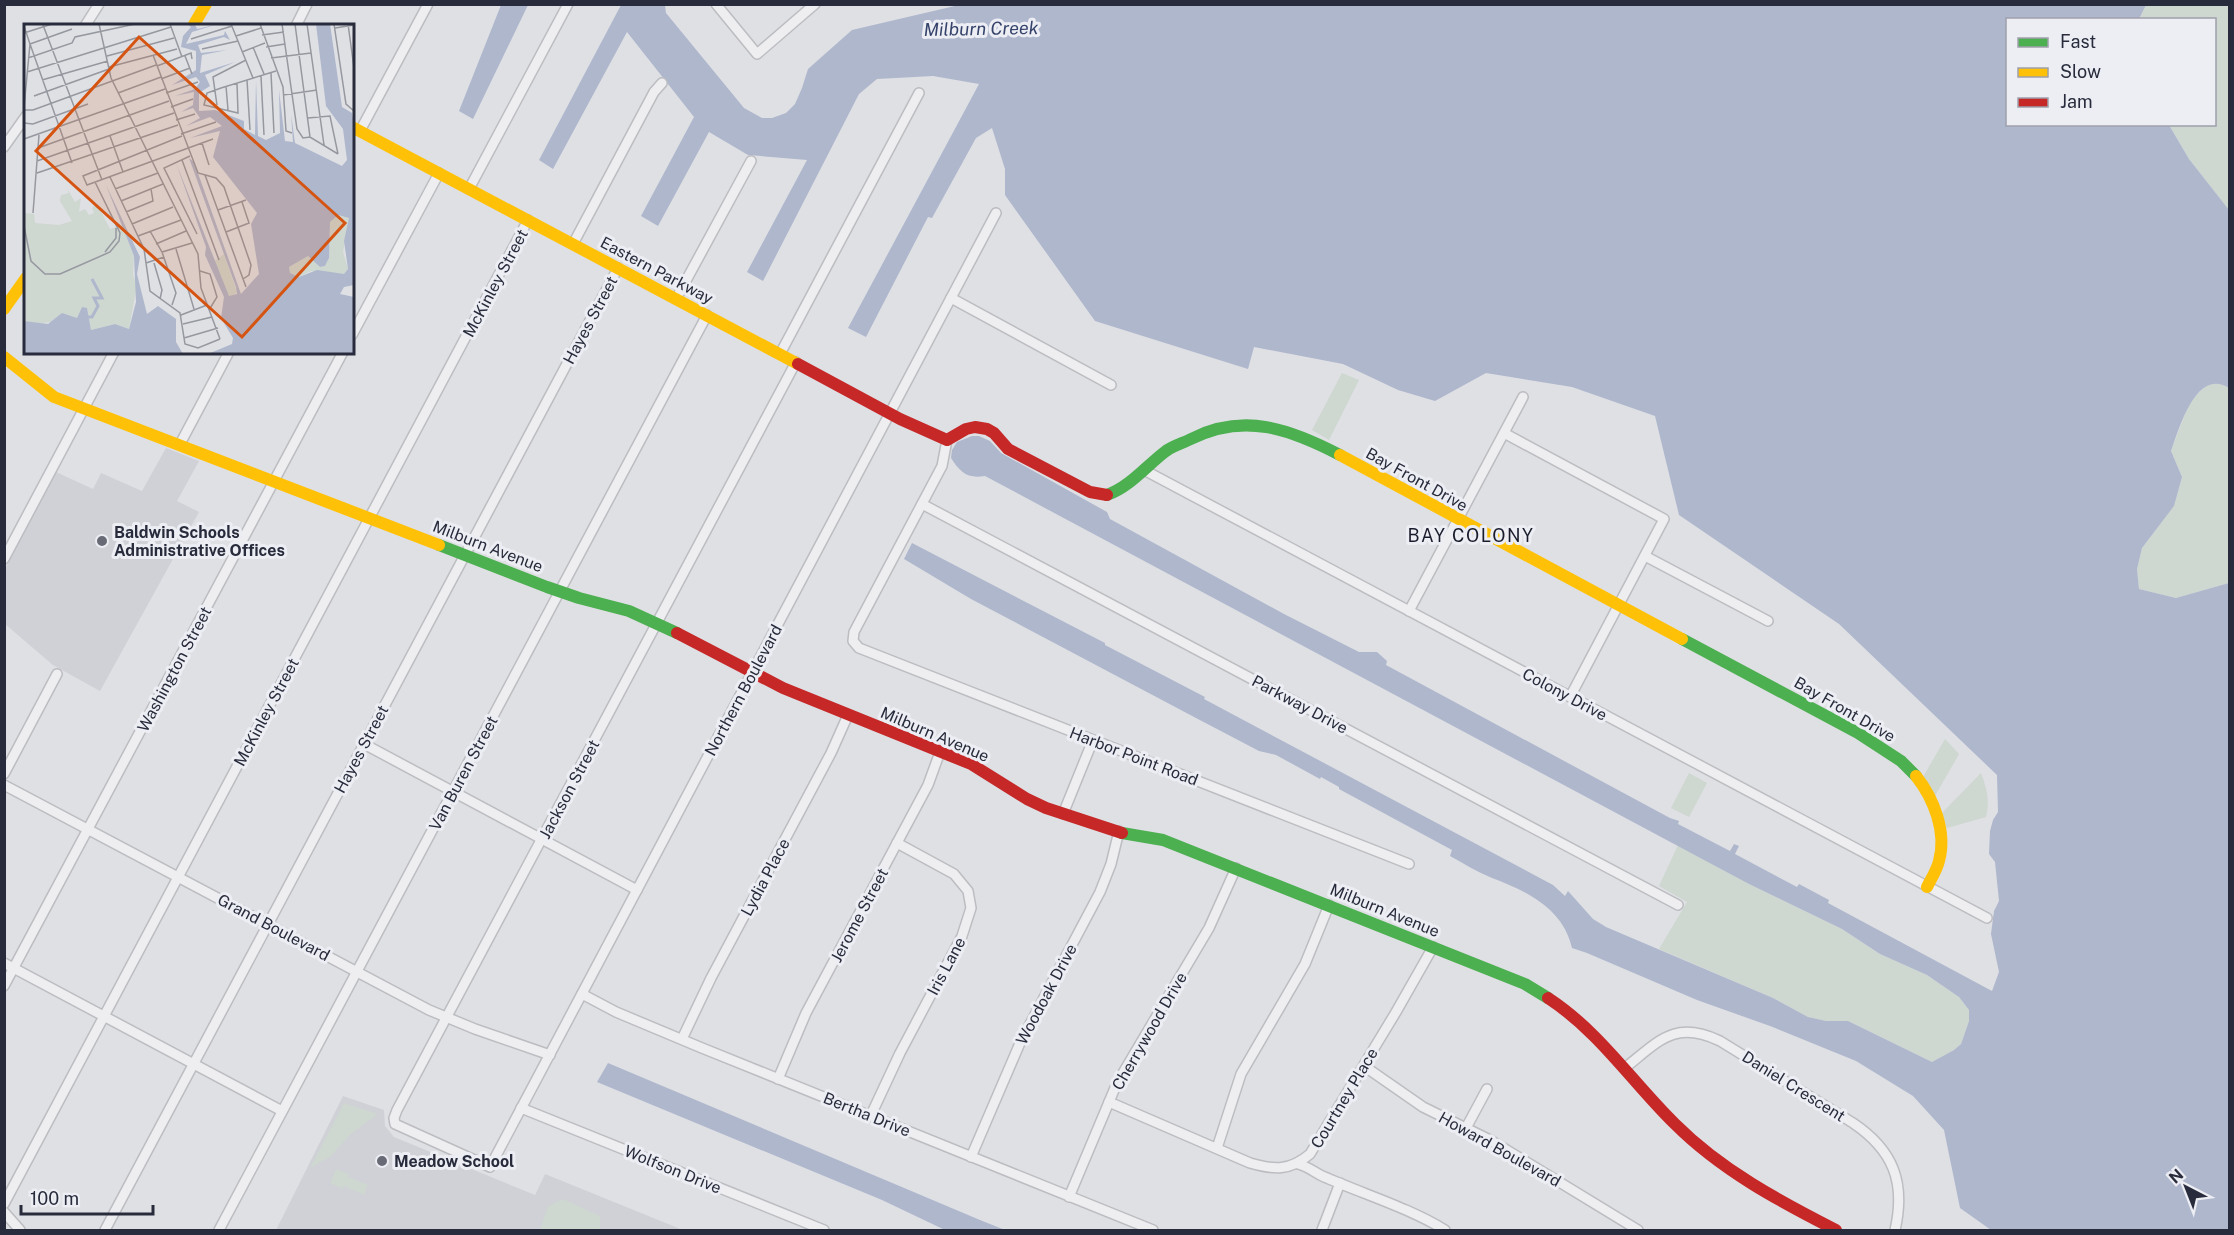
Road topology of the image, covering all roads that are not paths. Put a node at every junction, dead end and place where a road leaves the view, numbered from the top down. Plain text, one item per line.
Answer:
1 (99, 4) edge
2 (207, 4) edge
3 (307, 4) edge
4 (428, 4) edge
5 (568, 4) edge
6 (716, 4) edge
7 (815, 4) edge
8 (86, 24) edge
9 (194, 24) edge
10 (297, 24) edge
11 (662, 83) dead end
12 (919, 93) dead end
13 (24, 119) edge
14 (356, 129) edge
15 (4, 147) edge
16 (751, 161) dead end
17 (439, 173) junction
18 (469, 189) junction
19 (996, 213) dead end
20 (528, 220) junction
21 (573, 244) junction
22 (618, 268) junction
23 (24, 281) edge
24 (951, 298) junction
25 (676, 299) junction
26 (4, 309) edge
27 (707, 315) junction
28 (354, 331) edge
29 (113, 354) edge
30 (228, 354) edge
31 (342, 354) edge
32 (780, 354) junction
33 (4, 357) edge
34 (796, 362) junction
35 (1111, 385) dead end
36 (1523, 398) dead end
37 (84, 409) junction
38 (890, 413) junction
39 (1504, 433) junction
40 (947, 440) junction
41 (180, 444) junction
42 (1144, 470) junction
43 (275, 481) junction
44 (922, 504) junction
45 (370, 517) junction
46 (1458, 520) junction
47 (465, 554) junction
48 (1645, 556) junction
49 (4, 559) edge
50 (560, 591) junction
51 (1618, 606) junction
52 (1409, 611) junction
53 (1768, 621) dead end
54 (657, 623) junction
55 (753, 672) junction
56 (57, 674) dead end
57 (1570, 697) junction
58 (848, 715) junction
59 (1094, 740) junction
60 (364, 744) junction
61 (940, 752) junction
62 (4, 774) edge
63 (4, 785) edge
64 (453, 791) junction
65 (1063, 814) junction
66 (89, 829) junction
67 (1119, 831) junction
68 (542, 839) junction
69 (897, 843) junction
70 (1409, 864) dead end
71 (1236, 868) junction
72 (179, 877) junction
73 (1927, 887) junction
74 (637, 890) junction
75 (1329, 905) junction
76 (1678, 905) dead end
77 (1987, 918) dead end
78 (268, 924) junction
79 (1433, 947) junction
80 (4, 963) edge
81 (14, 968) junction
82 (357, 972) junction
83 (4, 986) edge
84 (582, 994) junction
85 (105, 1016) junction
86 (448, 1017) junction
87 (682, 1039) junction
88 (550, 1055) junction
89 (194, 1064) junction
90 (1364, 1066) junction
91 (1626, 1067) junction
92 (778, 1078) junction
93 (1487, 1089) dead end
94 (1109, 1102) junction
95 (521, 1108) junction
96 (282, 1111) junction
97 (871, 1115) junction
98 (1466, 1128) junction
99 (1217, 1148) junction
100 (971, 1157) junction
101 (1298, 1164) junction
102 (490, 1167) joint
103 (1340, 1183) junction
104 (1069, 1197) junction
105 (4, 1204) edge
106 (4, 1212) edge
107 (20, 1230) edge
108 (105, 1230) edge
109 (219, 1230) edge
110 (824, 1230) edge
111 (1153, 1230) edge
112 (1322, 1230) edge
113 (1445, 1230) edge
114 (1638, 1230) edge
115 (1836, 1230) edge
116 (1895, 1230) edge

1 - 8 street
2 - 9 main road
3 - 10 street
4 - 14 street
5 - 18 street
6 - 7 street
11 - 21 street
12 - 32 street
13 - 15 street
14 - 17 main road, Eastern Parkway
16 - 25 street
17 - 18 main road, Eastern Parkway
17 - 28 street
18 - 20 main road, Eastern Parkway
19 - 24 street, Northern Boulevard
20 - 21 main road, Eastern Parkway
20 - 45 street, McKinley Street
21 - 22 main road, Eastern Parkway
22 - 25 main road, Eastern Parkway
22 - 47 street, Hayes Street
23 - 26 main road
24 - 35 street
24 - 38 street, Northern Boulevard
25 - 27 main road, Eastern Parkway
27 - 32 main road, Eastern Parkway
27 - 50 street, Van Buren Street
29 - 37 street
30 - 41 street
31 - 43 street, Washington Street
32 - 34 main road, Eastern Parkway
33 - 37 main road, Milburn Avenue
34 - 38 main road, Eastern Parkway
34 - 54 street, Jackson Street
36 - 39 street
37 - 41 main road, Milburn Avenue
37 - 49 street
38 - 40 main road, Eastern Parkway
38 - 55 street, Northern Boulevard
39 - 46 street
39 - 48 street
40 - 42 main road, Bay Front Drive
40 - 44 street
41 - 43 main road, Milburn Avenue
42 - 46 main road, Bay Front Drive
42 - 52 street, Colony Drive
43 - 45 main road, Milburn Avenue
43 - 66 street, Washington Street
44 - 59 street, Harbor Point Road
44 - 76 street, Parkway Drive
45 - 47 main road, Milburn Avenue
45 - 72 street, McKinley Street
46 - 51 main road, Bay Front Drive
46 - 52 street
47 - 50 main road, Milburn Avenue
47 - 60 street, Hayes Street
48 - 51 street
48 - 53 street
50 - 54 main road, Milburn Avenue
50 - 64 street, Van Buren Street
51 - 57 street
51 - 73 main road, Bay Front Drive
52 - 57 street, Colony Drive
54 - 55 main road, Milburn Avenue
54 - 68 street, Jackson Street
55 - 58 main road, Milburn Avenue
55 - 74 street, Northern Boulevard
56 - 62 street
57 - 73 street, Colony Drive
58 - 61 main road, Milburn Avenue
58 - 87 street, Lydia Place
59 - 65 street
59 - 70 street, Harbor Point Road
60 - 64 street
60 - 78 street, Hayes Street
61 - 65 main road, Milburn Avenue
61 - 69 street, Jerome Street
63 - 66 street, Grand Boulevard
64 - 68 street
64 - 82 street, Van Buren Street
65 - 67 main road, Milburn Avenue
66 - 72 street, Grand Boulevard
66 - 81 street, Washington Street
67 - 71 main road, Milburn Avenue
67 - 100 street, Woodoak Drive
68 - 74 street
68 - 86 street, Jackson Street
69 - 92 street, Jerome Street
69 - 97 street, Iris Lane
71 - 75 main road, Milburn Avenue
71 - 94 street, Cherrywood Drive
72 - 78 street, Grand Boulevard
72 - 85 street, McKinley Street
73 - 77 street, Colony Drive
74 - 84 street, Northern Boulevard
75 - 79 main road, Milburn Avenue
75 - 99 street
78 - 82 street, Grand Boulevard
78 - 89 street, Hayes Street
79 - 90 street, Courtney Place
79 - 91 main road, Milburn Avenue
80 - 81 street
81 - 83 street, Washington Street
81 - 85 street
82 - 86 street, Grand Boulevard
82 - 96 street, Van Buren Street
84 - 87 street, Bertha Drive
84 - 88 street, Northern Boulevard
85 - 89 street
85 - 105 street, McKinley Street
86 - 88 street, Grand Boulevard
86 - 102 street, Jackson Street
87 - 92 street, Bertha Drive
88 - 95 street, Northern Boulevard
89 - 96 street
89 - 108 street, Hayes Street
90 - 98 street, Howard Boulevard
90 - 101 street, Courtney Place
91 - 115 main road, Milburn Avenue
91 - 116 street, Daniel Crescent
92 - 97 street, Bertha Drive
93 - 98 street
94 - 99 street, Courtney Place
94 - 104 street, Cherrywood Drive
95 - 102 street, Northern Boulevard
95 - 110 street, Wolfson Drive
96 - 109 street, Van Buren Street
97 - 100 street, Bertha Drive
98 - 114 street, Howard Boulevard
99 - 101 street, Courtney Place
100 - 104 street, Bertha Drive
101 - 103 street
103 - 112 street
103 - 113 street
104 - 111 street, Bertha Drive
106 - 107 street

